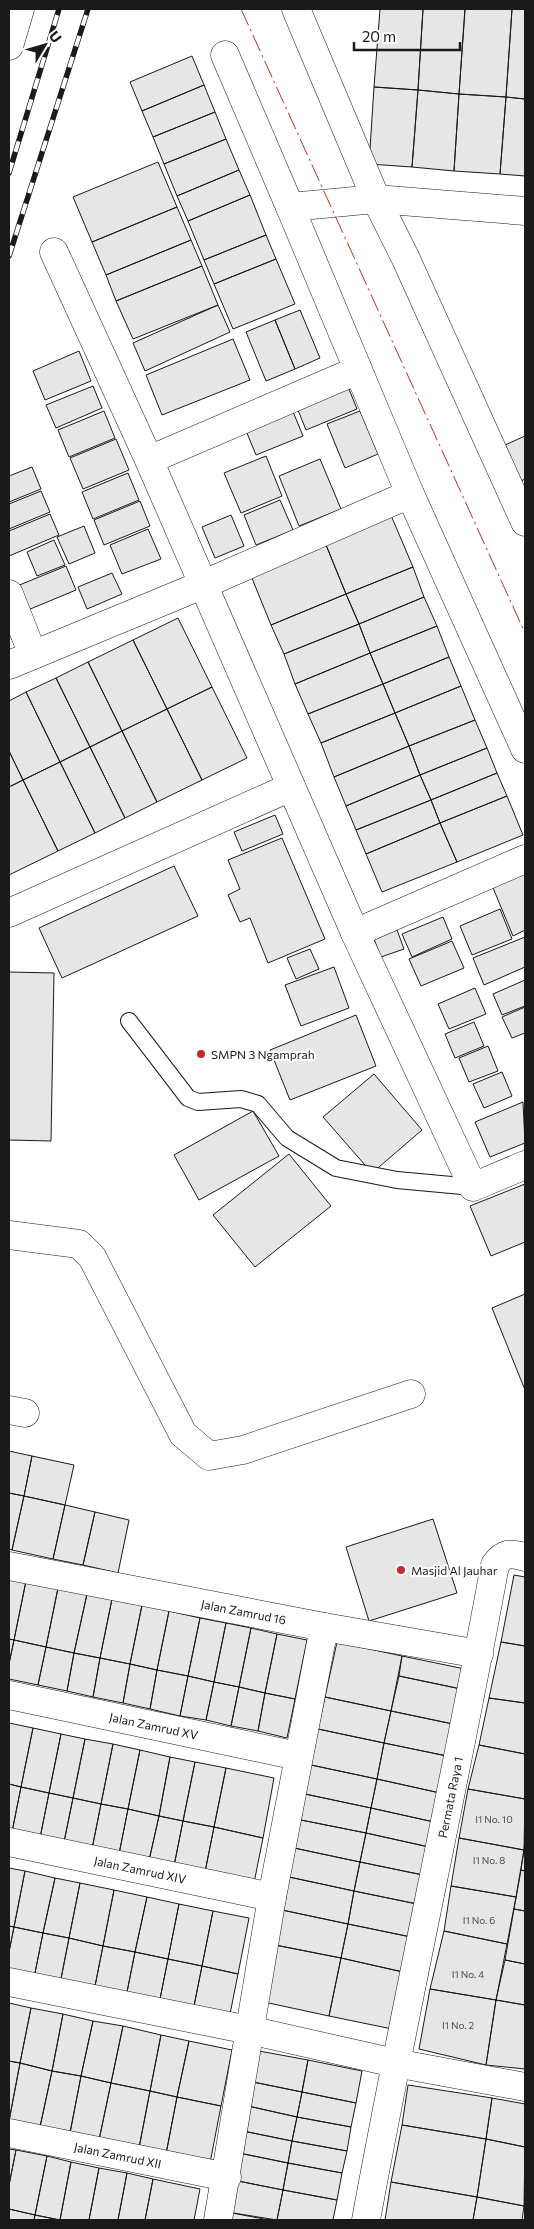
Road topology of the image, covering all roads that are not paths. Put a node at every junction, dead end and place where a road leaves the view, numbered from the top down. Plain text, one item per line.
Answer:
1 (20, 9) edge
2 (296, 9) edge
3 (9, 46) edge
4 (226, 55) dead end
5 (376, 199) junction
6 (290, 207) junction
7 (525, 211) edge
8 (54, 252) dead end
9 (358, 370) junction
10 (149, 460) junction
11 (410, 494) junction
12 (525, 522) edge
13 (202, 585) junction
14 (9, 594) edge
15 (21, 660) edge
16 (525, 749) edge
17 (291, 786) junction
18 (525, 859) edge
19 (9, 913) edge
20 (355, 933) junction
21 (130, 1021) dead end
22 (525, 1165) edge
23 (473, 1187) junction
24 (9, 1235) edge
25 (411, 1394) dead end
26 (525, 1557) edge
27 (9, 1566) edge
28 (324, 1627) junction
29 (479, 1654) junction
30 (9, 1696) edge
31 (298, 1756) junction
32 (9, 1842) edge
33 (272, 1897) junction
34 (9, 1982) edge
35 (249, 2030) junction
36 (395, 2064) junction
37 (525, 2087) edge
38 (9, 2132) edge
39 (227, 2177) junction
40 (218, 2220) edge
41 (366, 2220) edge

1 - 3 street
2 - 5 street
4 - 6 street
5 - 6 street
5 - 7 street
5 - 12 street
6 - 9 street
8 - 10 street
9 - 10 street
9 - 11 street
10 - 13 street
11 - 13 street
11 - 16 street
13 - 15 street
13 - 17 street
14 - 15 street
17 - 19 street
17 - 20 street
18 - 20 street
20 - 23 street
21 - 23 lane
22 - 23 street
24 - 25 street
26 - 29 street, Permata Raya 1
27 - 28 street, Jalan Zamrud 16
28 - 29 street, Jalan Zamrud 16
28 - 31 street
29 - 36 street, Permata Raya 1
30 - 31 street, Jalan Zamrud XV
31 - 33 street
32 - 33 street, Jalan Zamrud XIV
33 - 35 street
34 - 35 street
35 - 36 street
35 - 39 street
36 - 37 street
36 - 41 street, Permata Raya 1
38 - 39 street, Jalan Zamrud XII
39 - 40 street

